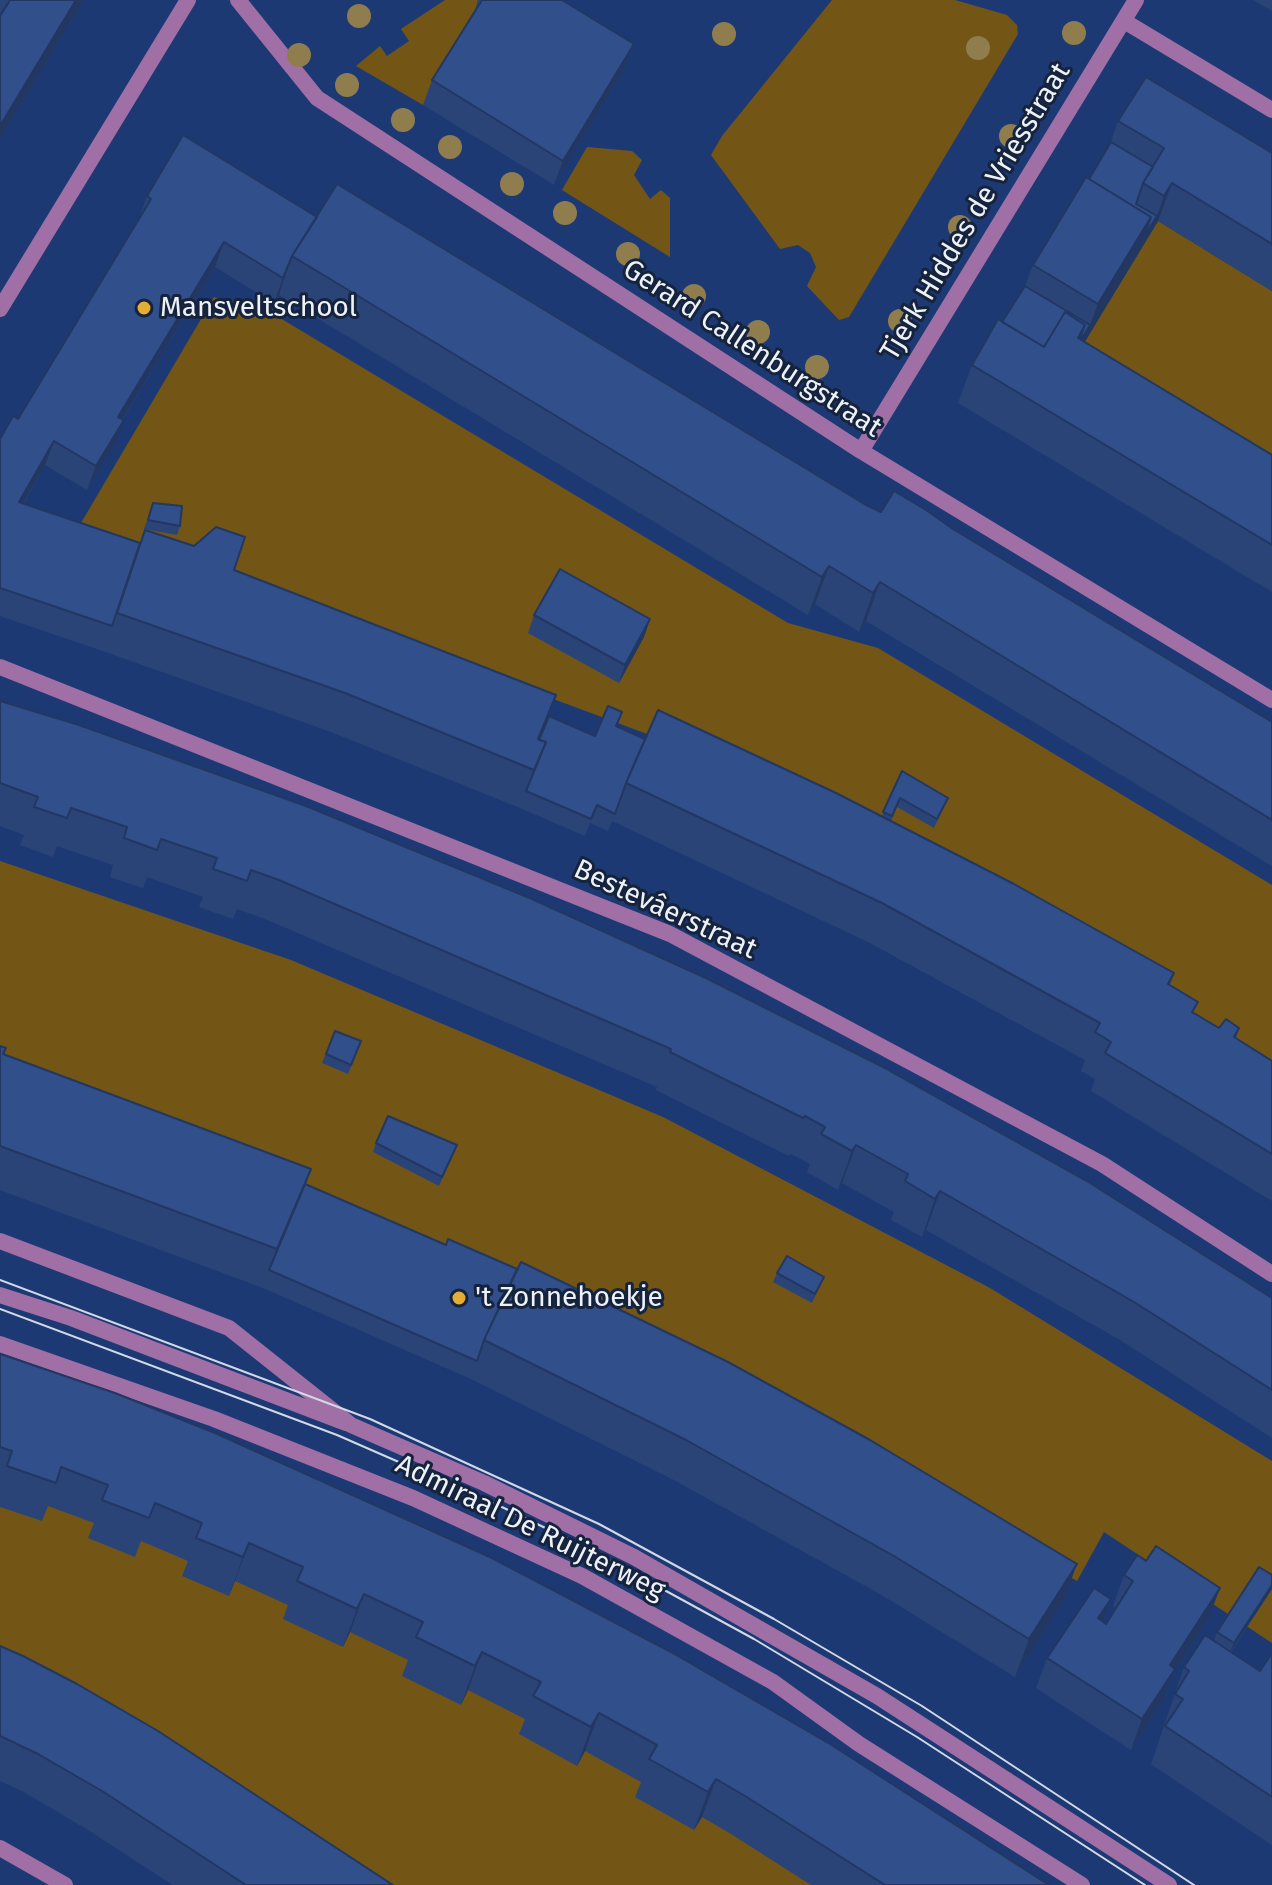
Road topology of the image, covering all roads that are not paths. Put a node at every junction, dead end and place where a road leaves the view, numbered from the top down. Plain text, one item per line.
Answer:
1 (188, 0) edge
2 (238, 0) edge
3 (1136, 0) edge
4 (1124, 21) junction
5 (1272, 110) edge
6 (0, 309) edge
7 (861, 451) junction
8 (0, 667) edge
9 (1272, 700) edge
10 (0, 1241) edge
11 (1272, 1274) edge
12 (0, 1295) edge
13 (0, 1344) edge
14 (351, 1425) junction
15 (0, 1848) edge
16 (65, 1885) edge
17 (1082, 1885) edge
18 (1169, 1885) edge

1 - 6 street
2 - 7 street, Gerard Callenburgstraat
3 - 4 street, Tjerk Hiddes de Vriesstraat
4 - 5 street
4 - 7 street, Tjerk Hiddes de Vriesstraat
7 - 9 street, Gerard Callenburgstraat
8 - 11 street, Bestevâerstraat
10 - 14 street, Admiraal De Ruijterweg
12 - 14 street, Admiraal De Ruijterweg
13 - 17 street, Admiraal De Ruijterweg
14 - 18 street, Admiraal De Ruijterweg
15 - 16 street

